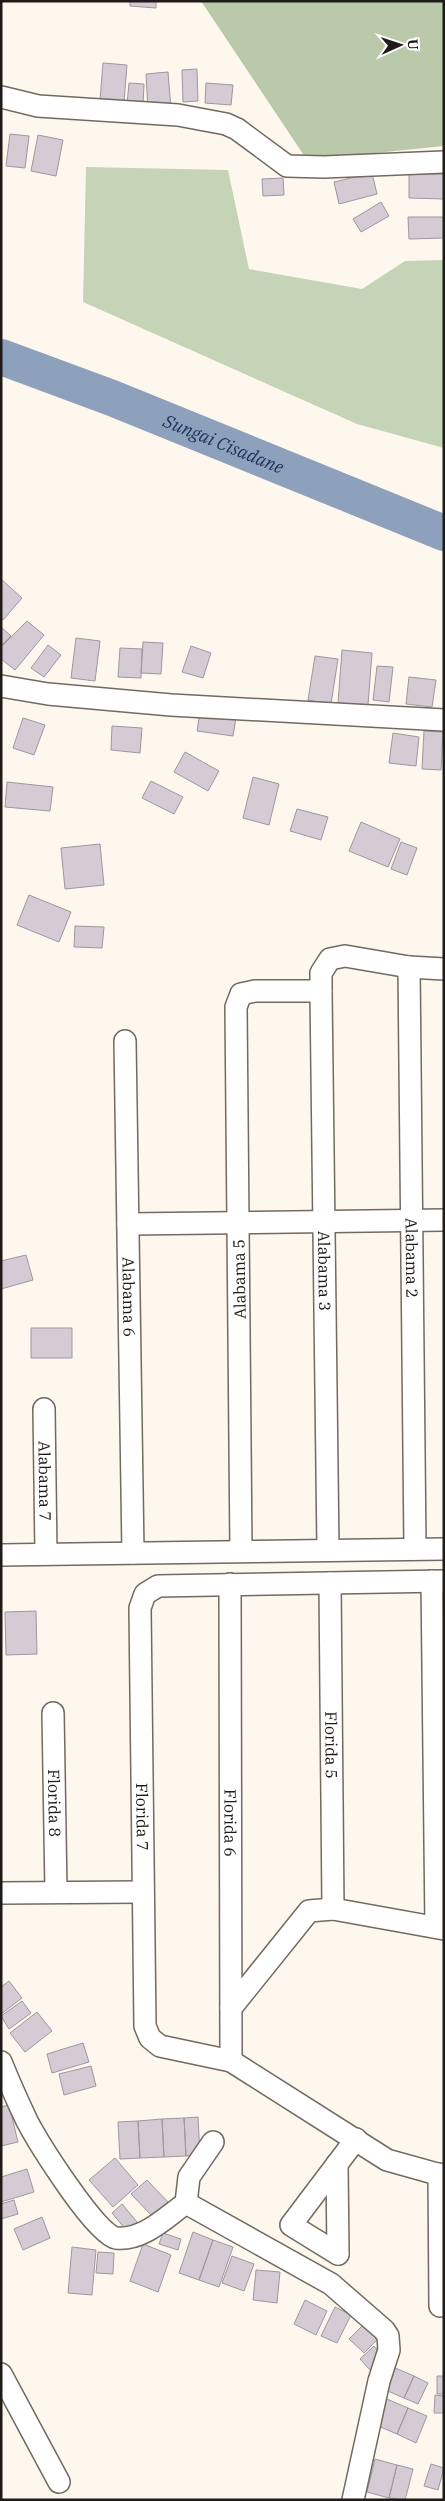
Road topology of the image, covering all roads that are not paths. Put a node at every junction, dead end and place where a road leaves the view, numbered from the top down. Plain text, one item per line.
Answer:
1 (1, 97) edge
2 (444, 162) edge
3 (1, 686) edge
4 (444, 720) edge
5 (410, 967) junction
6 (444, 969) edge
7 (321, 991) junction
8 (125, 1041) dead end
9 (412, 1220) junction
10 (444, 1220) edge
11 (324, 1221) junction
12 (238, 1222) junction
13 (128, 1224) junction
14 (44, 1409) dead end
15 (415, 1549) junction
16 (444, 1549) edge
17 (328, 1550) junction
18 (241, 1551) junction
19 (134, 1553) junction
20 (1, 1554) edge
21 (46, 1554) junction
22 (438, 1581) edge
23 (330, 1583) junction
24 (230, 1584) junction
25 (54, 1713) dead end
26 (56, 1892) junction
27 (143, 1892) junction
28 (1, 1893) edge
29 (333, 1909) junction
30 (440, 1928) edge
31 (231, 2008) junction
32 (231, 2061) junction
33 (1, 2062) edge
34 (356, 2140) junction
35 (213, 2142) dead end
36 (337, 2164) dead end
37 (441, 2175) edge
38 (186, 2203) junction
39 (440, 2306) dead end
40 (1, 2374) edge
41 (58, 2482) dead end
42 (355, 2499) edge

1 - 2 street
3 - 4 street
5 - 6 street, Alabama 3
5 - 7 street, Alabama 3
5 - 9 street, Alabama 2
7 - 11 street, Alabama 3
7 - 12 street, Alabama 5
8 - 13 street, Alabama 6
9 - 10 street
9 - 11 street
9 - 15 street, Alabama 2
11 - 12 street
11 - 17 street, Alabama 3
12 - 13 street
12 - 18 street, Alabama 5
13 - 19 street, Alabama 6
14 - 21 street, Alabama 7
15 - 16 street
15 - 17 street
17 - 18 street
18 - 19 street
19 - 21 street
20 - 21 street
22 - 23 street
22 - 30 street
23 - 24 street
23 - 29 street, Florida 5
24 - 27 street, Florida 7
24 - 31 street, Florida 6
25 - 26 street, Florida 8
26 - 27 street
26 - 28 street
27 - 32 street, Florida 7
29 - 30 street
29 - 31 street
31 - 32 street, Florida 6
32 - 34 street
33 - 38 street
34 - 36 street
34 - 37 street
35 - 38 street
37 - 39 street
38 - 42 street
40 - 41 street

